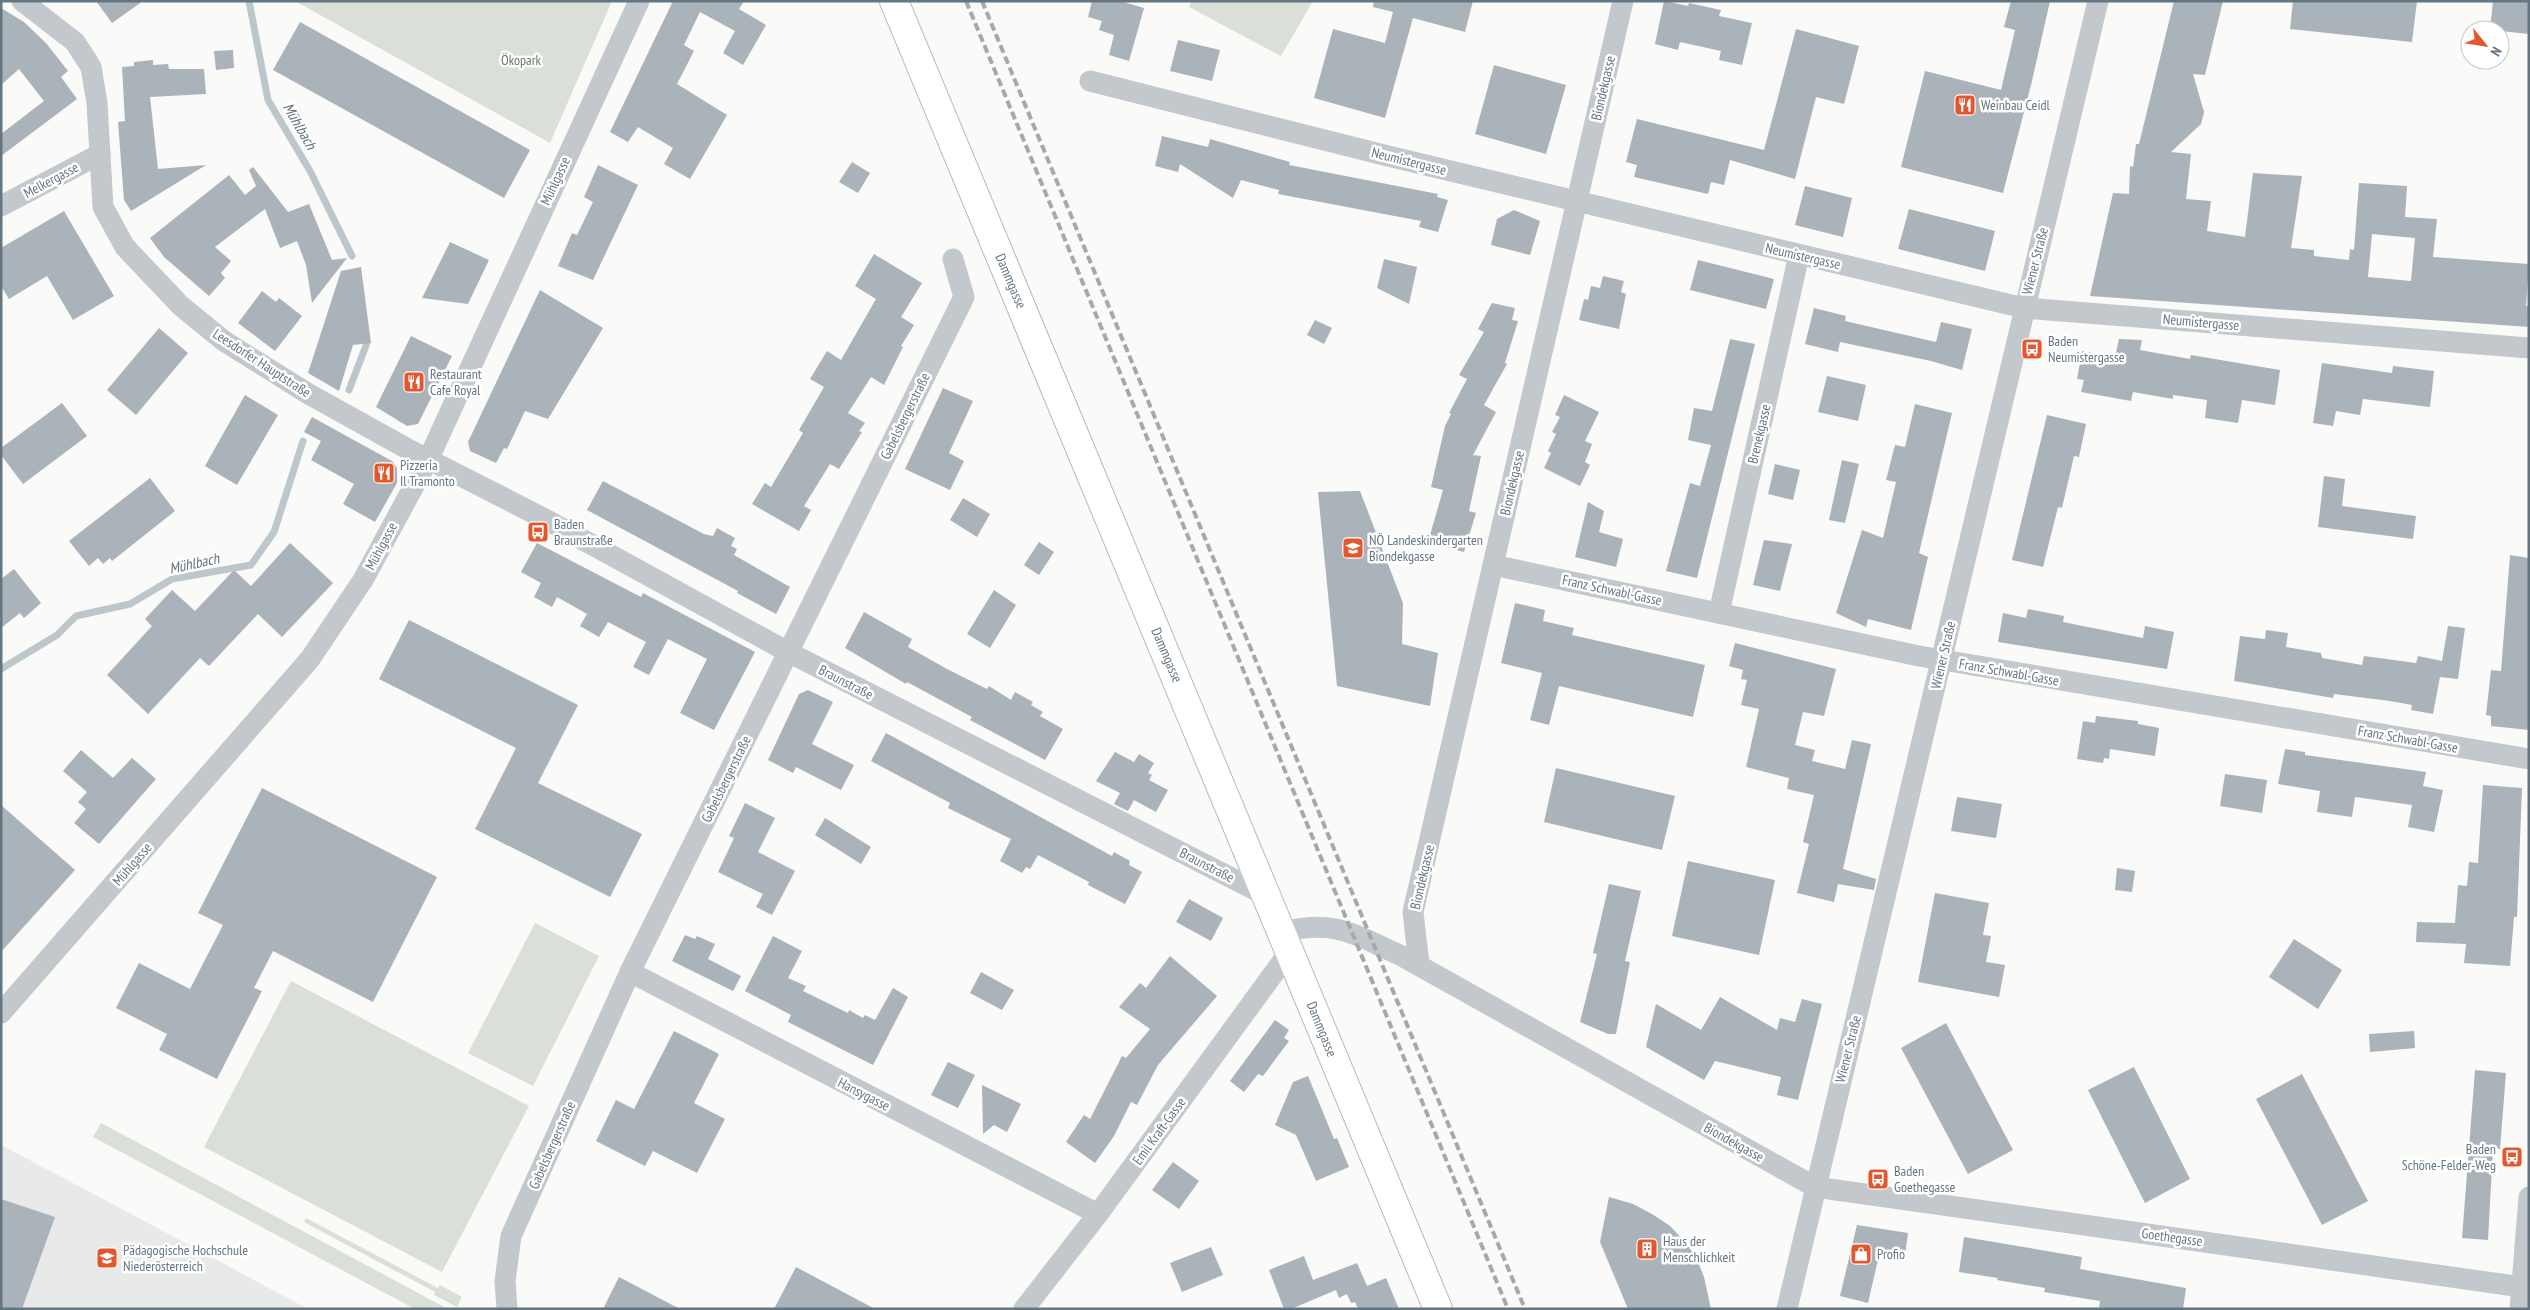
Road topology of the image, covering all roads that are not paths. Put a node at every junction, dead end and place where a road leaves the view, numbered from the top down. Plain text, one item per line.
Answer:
1 (22, 1) edge
2 (639, 1) edge
3 (894, 1) edge
4 (1623, 1) edge
5 (2098, 1) edge
6 (1090, 81) dead end
7 (100, 154) junction
8 (1577, 201) junction
9 (1, 206) edge
10 (1799, 255) junction
11 (953, 259) dead end
12 (2024, 308) junction
13 (2529, 348) edge
14 (428, 460) junction
15 (1493, 565) junction
16 (1719, 613) junction
17 (788, 652) junction
18 (1942, 660) junction
19 (2529, 759) edge
20 (1267, 896) junction
21 (1287, 942) junction
22 (1419, 965) junction
23 (630, 972) junction
24 (1, 1013) edge
25 (1814, 1187) junction
26 (2529, 1198) edge
27 (1098, 1214) junction
28 (2525, 1287) edge
29 (508, 1309) edge
30 (1024, 1309) edge
31 (1438, 1309) edge
32 (1787, 1309) edge
33 (2520, 1309) edge

1 - 7 street, Leesdorfer Hauptstraße
2 - 14 street, Mühlgasse
3 - 20 main road, Dammgasse
4 - 8 street, Biondekgasse
5 - 12 street, Wiener Straße
6 - 8 street, Neumistergasse
7 - 9 street, Melkergasse
7 - 14 street, Leesdorfer Hauptstraße
8 - 10 street, Neumistergasse
8 - 15 street, Biondekgasse
10 - 12 street, Neumistergasse
10 - 16 street, Brenekgasse
11 - 17 street, Gabelsbergerstraße
12 - 13 street, Neumistergasse
12 - 18 street, Wiener Straße
14 - 17 street, Braunstraße
14 - 24 street, Mühlgasse
15 - 16 street, Franz Schwabl-Gasse
15 - 22 street, Biondekgasse
16 - 18 street, Franz Schwabl-Gasse
17 - 20 street, Braunstraße
17 - 23 street, Gabelsbergerstraße
18 - 19 street, Franz Schwabl-Gasse
18 - 25 street, Wiener Straße
20 - 21 main road, Dammgasse
21 - 22 street, Biondekgasse
21 - 27 street, Emil Kraft-Gasse
21 - 31 main road, Dammgasse
22 - 25 street, Biondekgasse
23 - 27 street, Hansygasse
23 - 29 street, Gabelsbergerstraße
25 - 28 street, Goethegasse
25 - 32 street, Wiener Straße
26 - 28 street
27 - 30 street, Emil Kraft-Gasse
28 - 33 street

